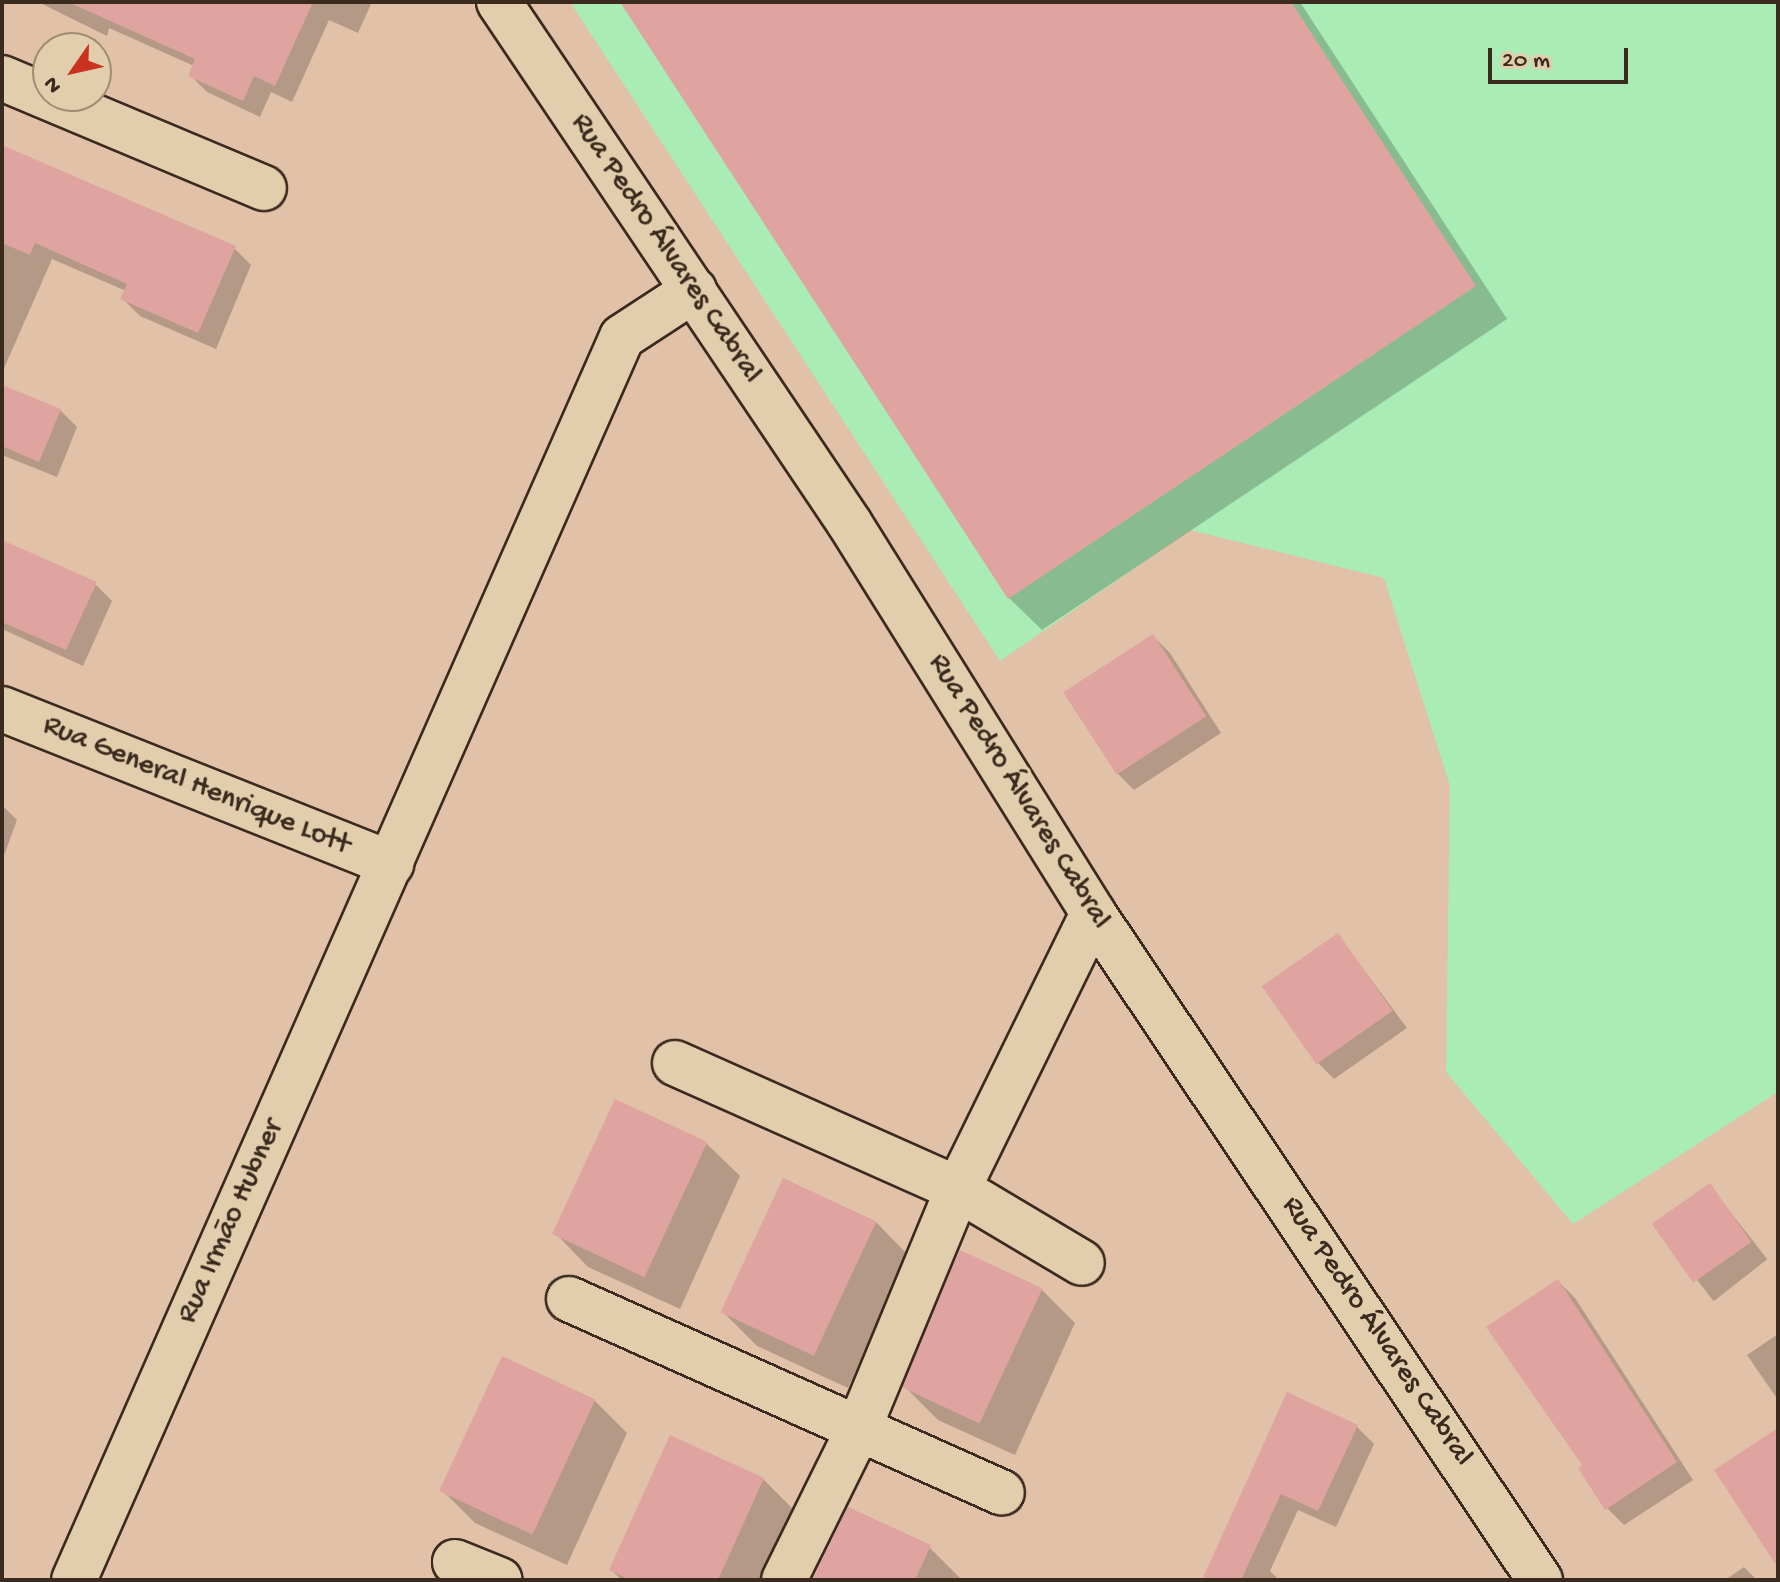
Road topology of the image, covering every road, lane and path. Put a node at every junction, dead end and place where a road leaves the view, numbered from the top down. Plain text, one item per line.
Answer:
1 (499, 2) edge
2 (2, 78) edge
3 (264, 188) dead end
4 (694, 290) junction
5 (2, 709) edge
6 (391, 864) junction
7 (1093, 913) junction
8 (675, 1063) dead end
9 (958, 1189) junction
10 (1082, 1263) dead end
11 (569, 1299) dead end
12 (858, 1430) junction
13 (1002, 1493) dead end
14 (455, 1562) dead end
15 (74, 1580) edge
16 (500, 1580) edge
17 (784, 1580) edge
18 (1540, 1580) edge

1 - 4 street, Rua Pedro Álvares Cabral
2 - 3 street
4 - 6 street, Rua Irmão Hubner
4 - 7 street, Rua Pedro Álvares Cabral
5 - 6 street, Rua General Henrique Lott
6 - 15 street, Rua Irmão Hubner
7 - 9 street
7 - 18 street, Rua Pedro Álvares Cabral
8 - 9 street
9 - 10 street
9 - 12 street
11 - 12 street
12 - 13 street
12 - 17 street
14 - 16 street

